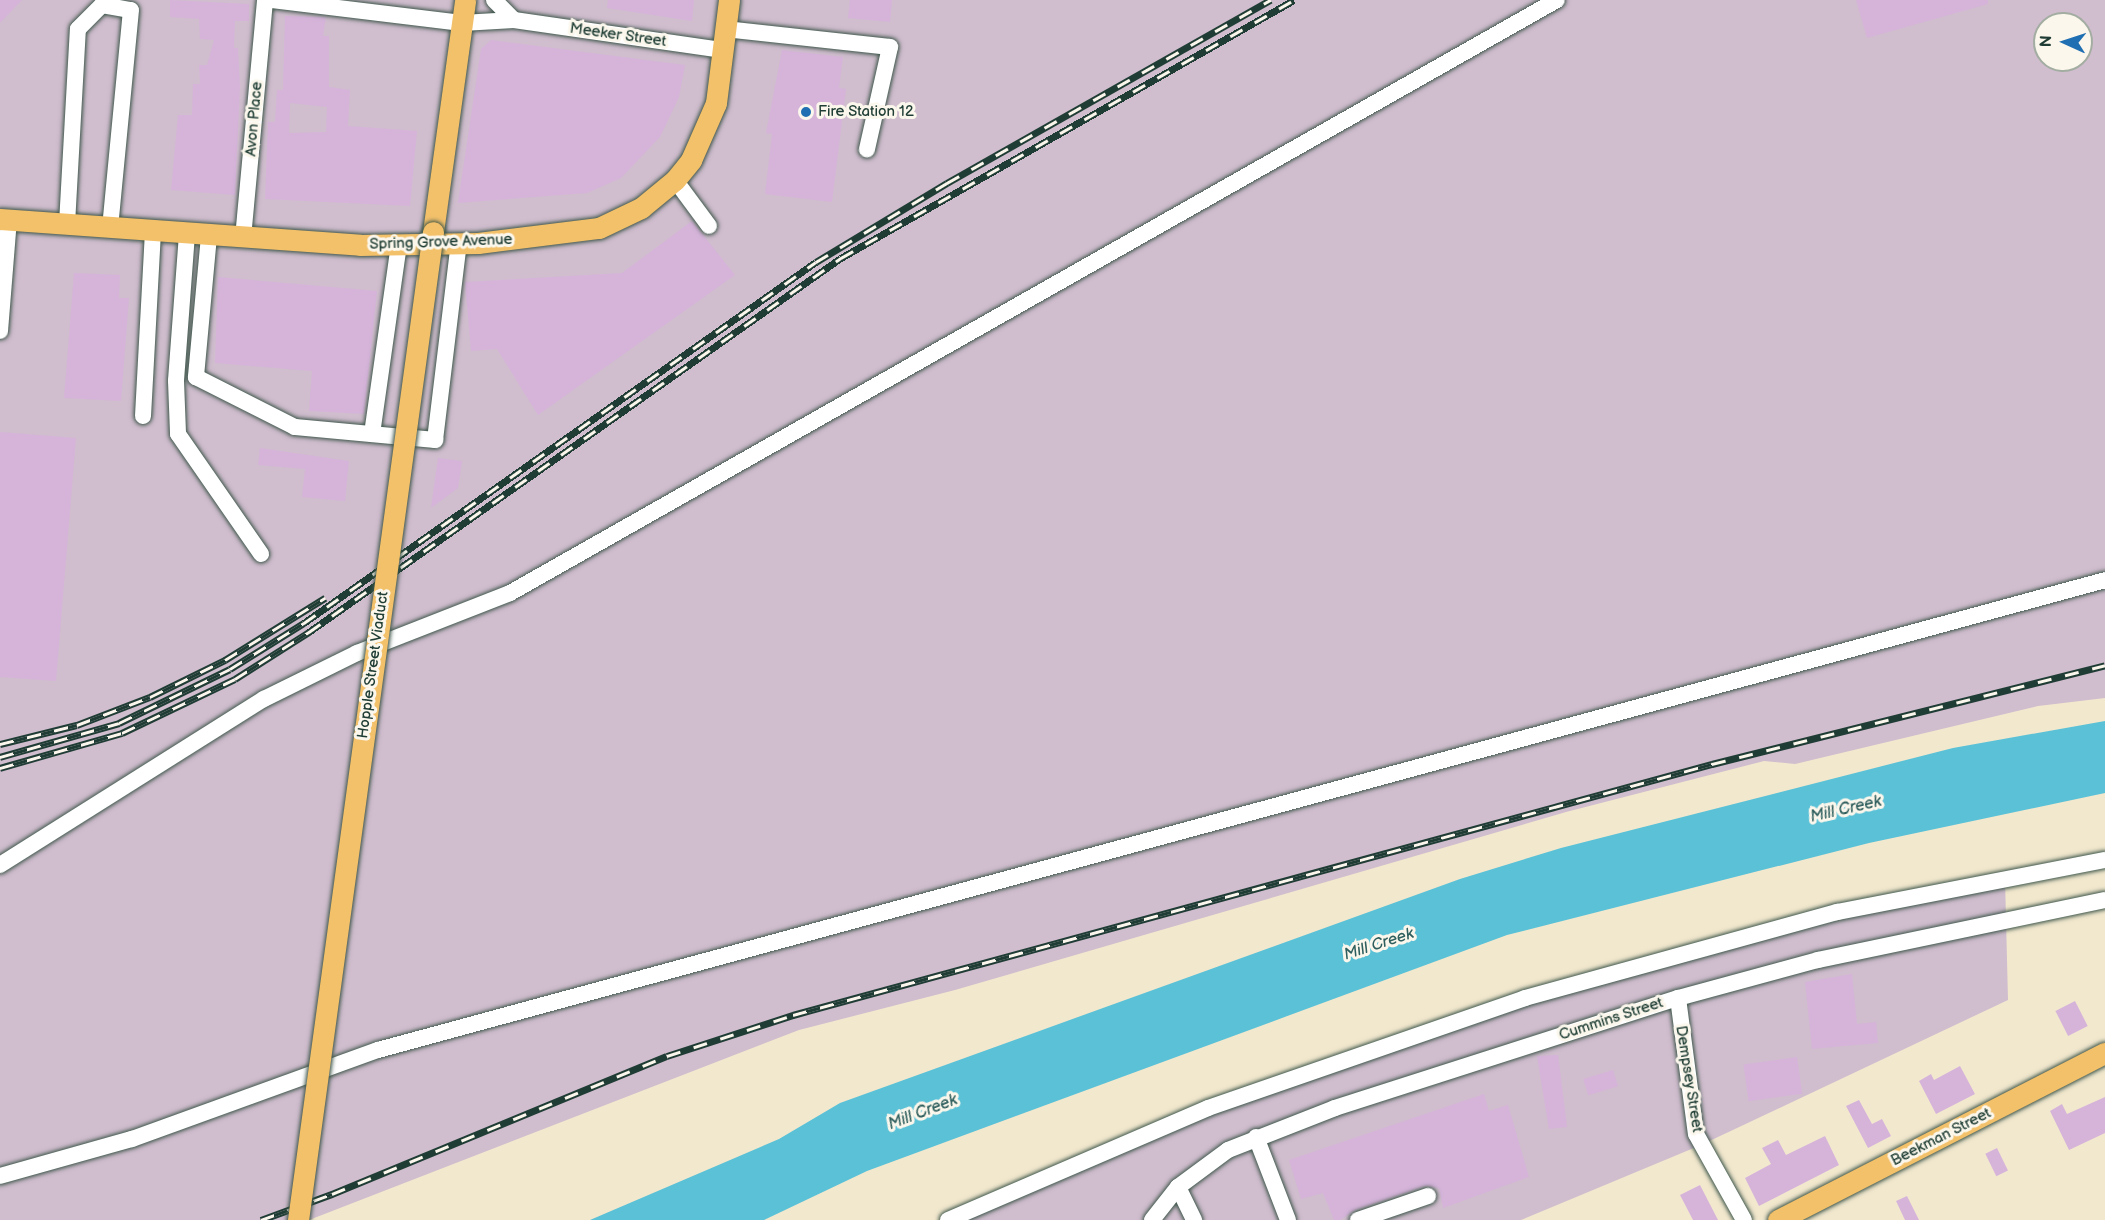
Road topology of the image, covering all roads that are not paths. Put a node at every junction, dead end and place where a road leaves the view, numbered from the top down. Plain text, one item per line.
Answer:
1 (265, 0) edge
2 (272, 0) edge
3 (465, 0) edge
4 (494, 0) edge
5 (729, 0) edge
6 (1557, 0) edge
7 (514, 20) junction
8 (462, 23) junction
9 (725, 28) junction
10 (723, 50) junction
11 (867, 149) dead end
12 (675, 180) junction
13 (5, 220) edge
14 (67, 224) junction
15 (709, 226) dead end
16 (110, 228) junction
17 (153, 231) junction
18 (187, 234) junction
19 (209, 236) junction
20 (243, 238) junction
21 (459, 243) junction
22 (399, 244) junction
23 (2, 296) edge
24 (0, 331) edge
25 (143, 416) dead end
26 (372, 434) junction
27 (261, 554) dead end
28 (2105, 580) edge
29 (2105, 860) edge
30 (0, 866) edge
31 (2105, 900) edge
32 (1678, 998) junction
33 (2105, 1053) edge
34 (1256, 1137) junction
35 (0, 1176) edge
36 (1178, 1186) junction
37 (1428, 1196) dead end
38 (298, 1220) edge
39 (948, 1220) edge
40 (1152, 1220) edge
41 (1194, 1220) edge
42 (1288, 1220) edge
43 (1358, 1220) edge
44 (1744, 1220) edge
45 (1778, 1220) edge

1 - 20 street, Avon Place
2 - 8 street, Meeker Street
3 - 8 main road, Hopple Street Viaduct
4 - 7 street
5 - 9 main road, Spring Grove Avenue
6 - 30 street
7 - 8 street, Meeker Street
7 - 10 street, Meeker Street
8 - 38 main road, Hopple Street Viaduct, bridge
9 - 10 main road, Spring Grove Avenue
9 - 11 street
10 - 12 main road, Spring Grove Avenue
12 - 15 street
12 - 21 main road, Spring Grove Avenue
13 - 14 main road, Spring Grove Avenue
13 - 23 street
14 - 16 main road, Spring Grove Avenue
14 - 16 street
16 - 17 main road, Spring Grove Avenue
17 - 18 main road, Spring Grove Avenue
17 - 25 street
18 - 19 main road, Spring Grove Avenue
18 - 27 street
19 - 20 main road, Spring Grove Avenue
19 - 26 street
20 - 22 main road, Spring Grove Avenue
21 - 22 main road, Spring Grove Avenue
21 - 26 street
22 - 26 street
23 - 24 street
28 - 35 street
29 - 39 street
31 - 32 street, Cummins Street
32 - 34 street, Cummins Street
32 - 44 street, Dempsey Street
33 - 45 main road, Beekman Street
34 - 36 street, Cummins Street
34 - 42 street
36 - 40 street, Cummins Street
36 - 41 street
37 - 43 street

